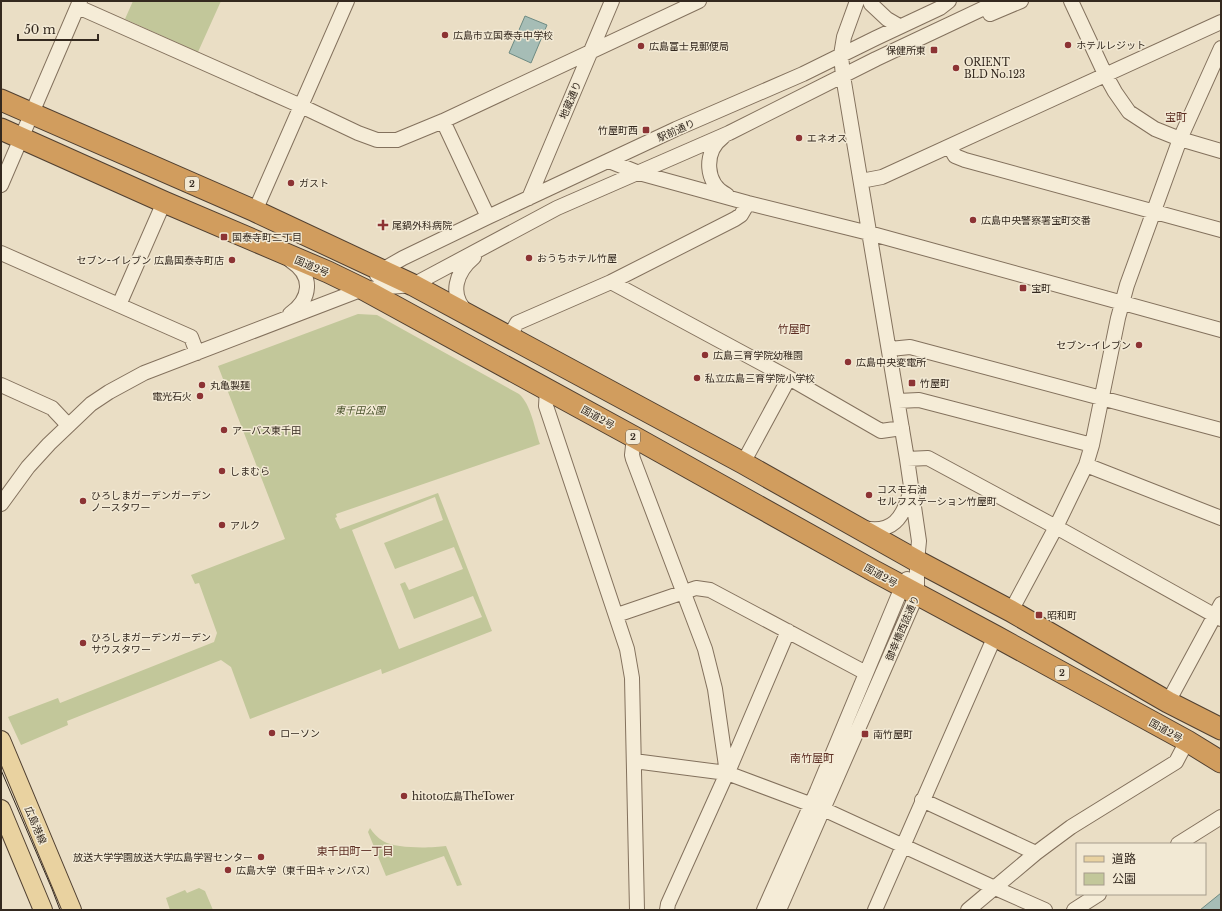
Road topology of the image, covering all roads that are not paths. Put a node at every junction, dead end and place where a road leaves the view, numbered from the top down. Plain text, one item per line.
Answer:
1 (347, 1) edge
2 (612, 1) edge
3 (698, 1) edge
4 (857, 1) edge
5 (870, 1) edge
6 (949, 1) edge
7 (999, 1) edge
8 (1021, 1) edge
9 (1071, 1) edge
10 (79, 4) edge
11 (1221, 22) edge
12 (954, 23) junction
13 (899, 26) junction
14 (1221, 48) edge
15 (590, 53) junction
16 (841, 55) junction
17 (1105, 74) junction
18 (843, 76) junction
19 (1, 100) edge
20 (301, 106) junction
21 (32, 114) junction
22 (443, 121) junction
23 (1, 129) edge
24 (729, 132) junction
25 (22, 138) junction
26 (1180, 139) junction
27 (950, 147) junction
28 (1221, 151) edge
29 (609, 161) junction
30 (639, 173) junction
31 (861, 182) junction
32 (1, 185) edge
33 (529, 198) junction
34 (741, 201) junction
35 (164, 202) junction
36 (255, 211) junction
37 (1154, 212) junction
38 (488, 217) junction
39 (1221, 230) edge
40 (868, 233) junction
41 (270, 248) junction
42 (484, 248) junction
43 (1, 252) edge
44 (382, 270) junction
45 (611, 282) junction
46 (413, 285) junction
47 (363, 289) junction
48 (1122, 303) junction
49 (119, 305) junction
50 (476, 320) junction
51 (274, 323) junction
52 (1221, 330) edge
53 (509, 337) junction
54 (890, 349) junction
55 (197, 353) junction
56 (789, 378) junction
57 (1, 385) edge
58 (548, 390) junction
59 (1100, 398) junction
60 (898, 401) junction
61 (68, 425) junction
62 (902, 428) junction
63 (1221, 430) edge
64 (634, 437) junction
65 (1092, 445) junction
66 (907, 459) junction
67 (743, 463) junction
68 (1086, 465) junction
69 (911, 490) junction
70 (3, 495) edge
71 (1221, 518) edge
72 (854, 525) junction
73 (1056, 527) junction
74 (917, 561) junction
75 (684, 591) junction
76 (910, 591) junction
77 (1011, 611) junction
78 (1219, 613) edge
79 (617, 615) junction
80 (788, 632) junction
81 (995, 636) junction
82 (866, 673) junction
83 (1168, 702) junction
84 (1221, 729) edge
85 (1, 740) edge
86 (1187, 742) junction
87 (634, 761) junction
88 (1221, 762) edge
89 (727, 773) junction
90 (922, 800) junction
91 (817, 806) junction
92 (2, 814) edge
93 (1221, 817) edge
94 (1180, 843) edge
95 (902, 845) junction
96 (1036, 853) junction
97 (995, 888) junction
98 (1097, 895) edge
99 (43, 910) edge
100 (72, 910) edge
101 (637, 910) edge
102 (666, 910) edge
103 (764, 910) edge
104 (779, 910) edge
105 (874, 910) edge
106 (968, 910) edge
107 (1045, 910) edge
108 (1074, 910) edge

1 - 20 street
2 - 15 street, 地蔵通り
3 - 15 street
4 - 16 street, 御幸橋西詰通り
5 - 13 street
6 - 13 street, 駅前通り
7 - 12 street
8 - 12 street
9 - 17 street
10 - 20 street
10 - 21 street
11 - 17 street
12 - 18 street
13 - 16 street, 駅前通り
14 - 26 street
15 - 22 street
15 - 33 street, 地蔵通り
16 - 18 street, 御幸橋西詰通り
16 - 29 street, 駅前通り
17 - 26 street
17 - 27 street
18 - 24 street
18 - 31 street, 御幸橋西詰通り
19 - 21 highway, 2
20 - 22 street
20 - 36 street
21 - 25 street
21 - 36 highway, 2
22 - 38 street
23 - 25 highway, 国道2号 / 2
24 - 30 street
24 - 34 street
25 - 32 street
25 - 35 highway, 国道2号 / 2
26 - 28 street
26 - 37 street
27 - 31 street
27 - 37 street
29 - 30 street
29 - 33 street, 駅前通り
30 - 34 street
30 - 42 street
31 - 40 street, 御幸橋西詰通り
33 - 38 street, 駅前通り
34 - 40 street
34 - 45 street
35 - 41 highway, 国道2号 / 2
35 - 49 street
36 - 44 highway, 2
37 - 39 street
37 - 48 street
38 - 44 street, 駅前通り
40 - 48 street
40 - 54 street, 御幸橋西詰通り
41 - 47 highway, 国道2号 / 2
41 - 51 street
42 - 46 street
42 - 50 street
43 - 49 street
44 - 46 highway, 2
44 - 47 street, 駅前通り
45 - 53 street
45 - 56 street
46 - 47 street
46 - 50 highway, 2
47 - 51 street
47 - 58 highway, 国道2号 / 2
48 - 52 street
48 - 59 street
49 - 55 street
50 - 53 highway, 2
51 - 55 street
53 - 67 highway, 2
54 - 59 street
54 - 60 street, 御幸橋西詰通り
55 - 61 street
56 - 62 street
56 - 67 street
57 - 61 street
58 - 64 highway, 国道2号 / 2
58 - 79 street
59 - 63 street
59 - 65 street
60 - 62 street, 御幸橋西詰通り
60 - 65 street
61 - 70 street
62 - 66 street, 御幸橋西詰通り
64 - 75 street
64 - 76 highway, 国道2号 / 2
65 - 68 street
66 - 69 street, 御幸橋西詰通り
66 - 73 street
67 - 72 highway, 2
68 - 71 street
68 - 73 street
69 - 72 street
69 - 74 street, 御幸橋西詰通り
72 - 74 highway, 2
73 - 77 street
73 - 78 street
74 - 76 street, 御幸橋西詰通り
74 - 77 highway, 2
75 - 79 street
75 - 80 street
75 - 89 street
76 - 81 highway, 国道2号 / 2
76 - 82 street, 御幸橋西詰通り
76 - 91 street, 御幸橋西詰通り
77 - 83 highway, 2
78 - 83 street
79 - 87 street
80 - 82 street
80 - 89 street
81 - 86 highway, 国道2号 / 2
81 - 90 street
82 - 91 street, 御幸橋西詰通り
83 - 84 highway, 2
85 - 100 main road, 広島港線
86 - 88 highway, 国道2号 / 2
86 - 96 street
87 - 89 street
87 - 101 street
89 - 91 street
89 - 102 street
90 - 95 street
90 - 96 street
91 - 95 street
91 - 103 street, 御幸橋西詰通り
91 - 104 street, 御幸橋西詰通り
92 - 99 main road
93 - 94 street
95 - 97 street
95 - 105 street
96 - 97 street
97 - 106 street
97 - 107 street
98 - 108 street

